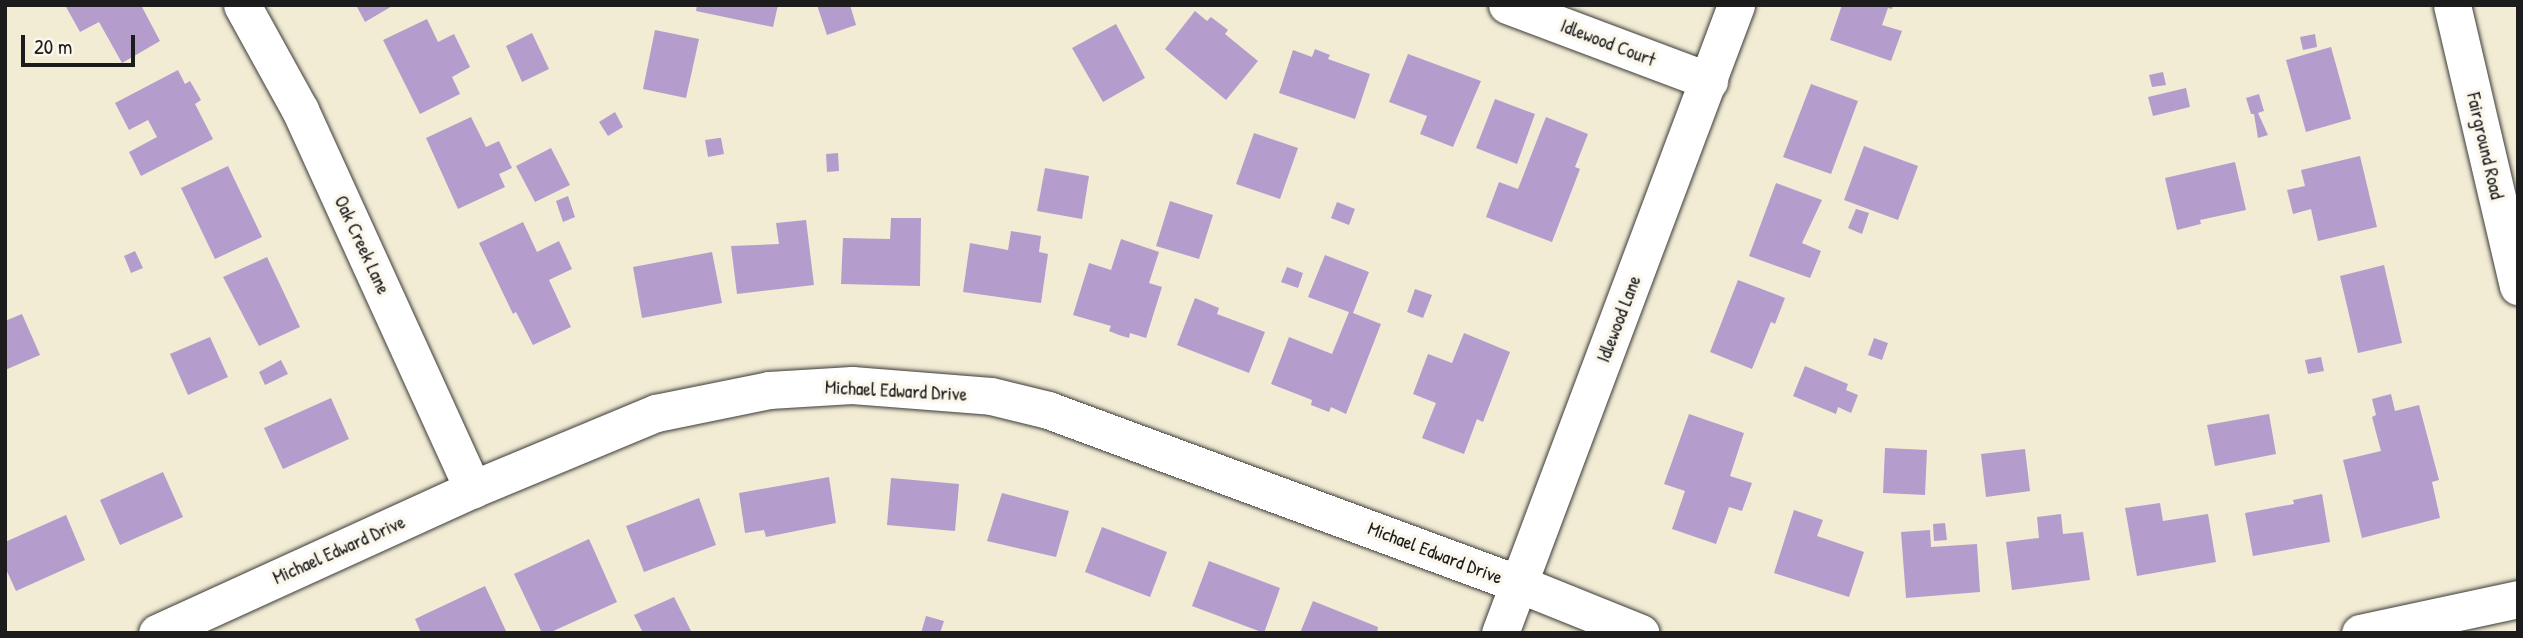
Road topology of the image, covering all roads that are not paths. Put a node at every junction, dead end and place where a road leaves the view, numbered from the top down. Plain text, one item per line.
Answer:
1 (242, 5) edge
2 (1507, 5) edge
3 (1736, 5) edge
4 (2452, 5) edge
5 (1709, 81) junction
6 (2518, 286) edge
7 (473, 489) junction
8 (1519, 584) junction
9 (2518, 599) edge
10 (157, 633) edge
11 (1500, 633) edge
12 (1641, 633) edge
13 (2360, 633) edge

1 - 7 street, Oak Creek Lane
2 - 5 street, Idlewood Court
3 - 5 street, Idlewood Lane
4 - 6 street, Fairground Road
5 - 8 street, Idlewood Lane
7 - 8 street, Michael Edward Drive
7 - 10 street, Michael Edward Drive
8 - 11 street, Idlewood Lane
8 - 12 street, Michael Edward Drive
9 - 13 street

